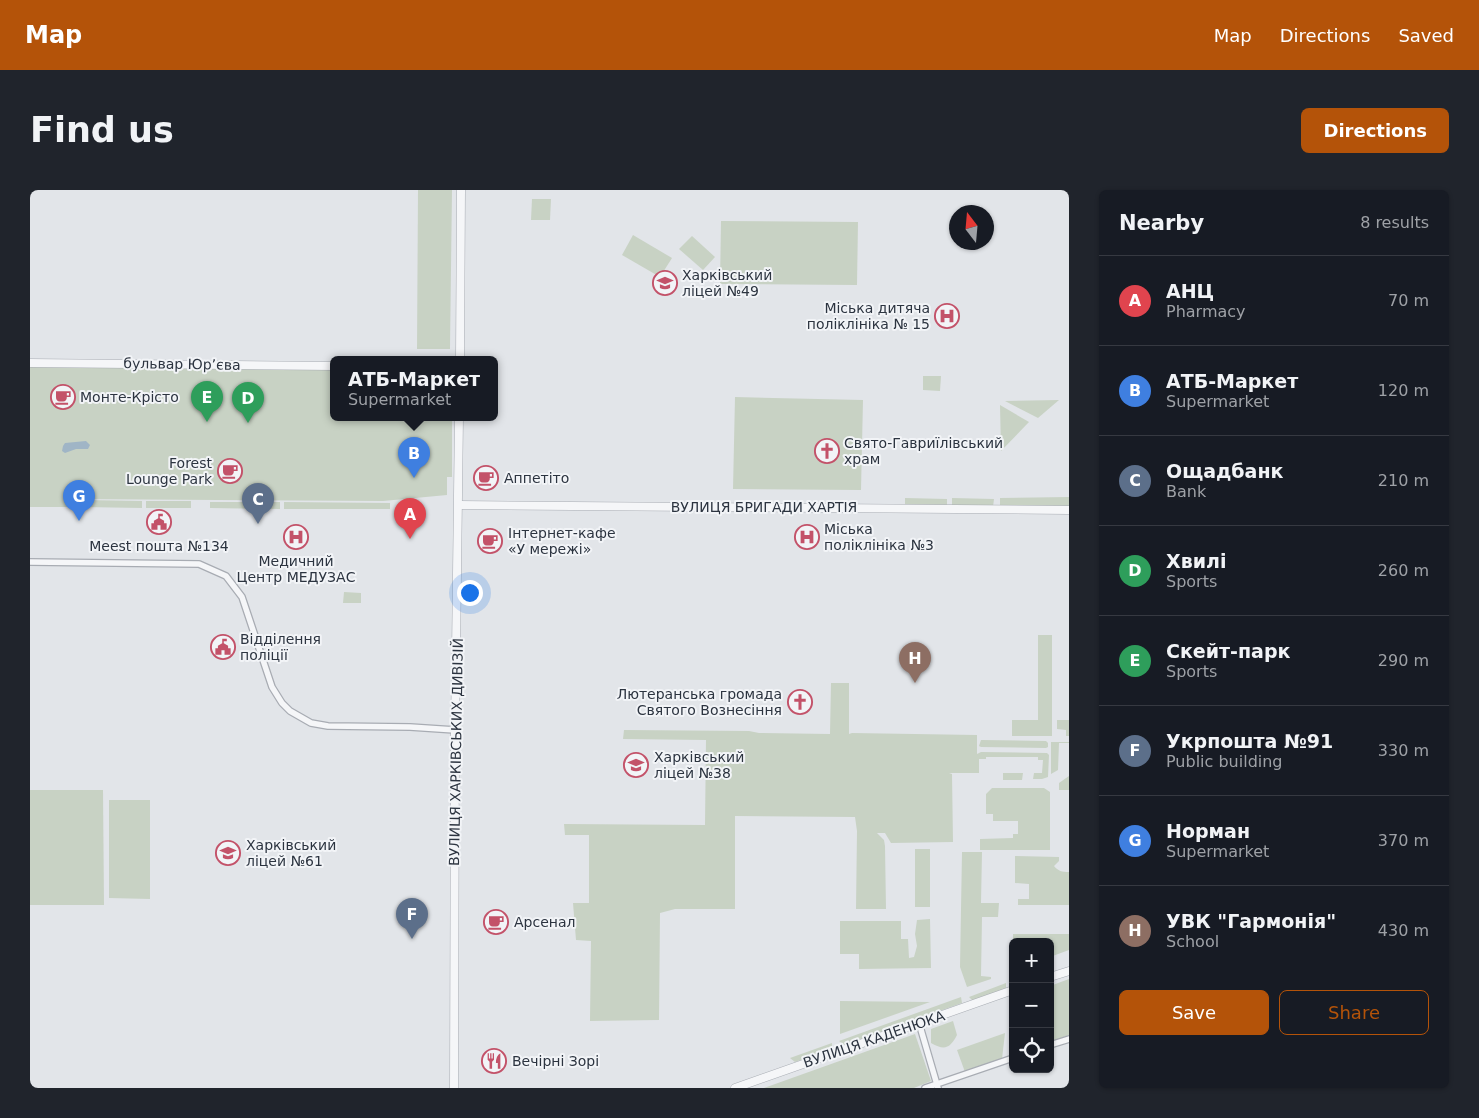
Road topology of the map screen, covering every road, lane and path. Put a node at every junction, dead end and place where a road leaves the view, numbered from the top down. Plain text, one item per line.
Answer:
1 (461, 190) edge
2 (460, 356) edge
3 (30, 363) edge
4 (330, 366) edge
5 (459, 421) edge
6 (459, 505) junction
7 (1069, 510) edge
8 (30, 562) edge
9 (455, 730) junction
10 (1069, 970) edge
11 (1054, 976) edge
12 (1009, 991) edge
13 (919, 1023) junction
14 (1069, 1039) edge
15 (1054, 1044) edge
16 (1009, 1059) edge
17 (752, 1085) edge
18 (938, 1086) edge
19 (454, 1088) edge
20 (736, 1088) edge
21 (925, 1088) edge

1 - 2 street
3 - 4 street, бульвар Юрʼєва
5 - 6 street, ВУЛИЦЯ ХАРКІВСЬКИХ ДИВІЗІЙ
6 - 7 street, ВУЛИЦЯ БРИГАДИ ХАРТІЯ
6 - 9 street, ВУЛИЦЯ ХАРКІВСЬКИХ ДИВІЗІЙ
8 - 9 street
9 - 19 street, ВУЛИЦЯ ХАРКІВСЬКИХ ДИВІЗІЙ
10 - 11 street
12 - 13 street, ВУЛИЦЯ КАДЕНЮКА
13 - 17 street, ВУЛИЦЯ КАДЕНЮКА
13 - 18 street
14 - 15 street
16 - 18 street
17 - 20 street, ВУЛИЦЯ КАДЕНЮКА
18 - 21 street

